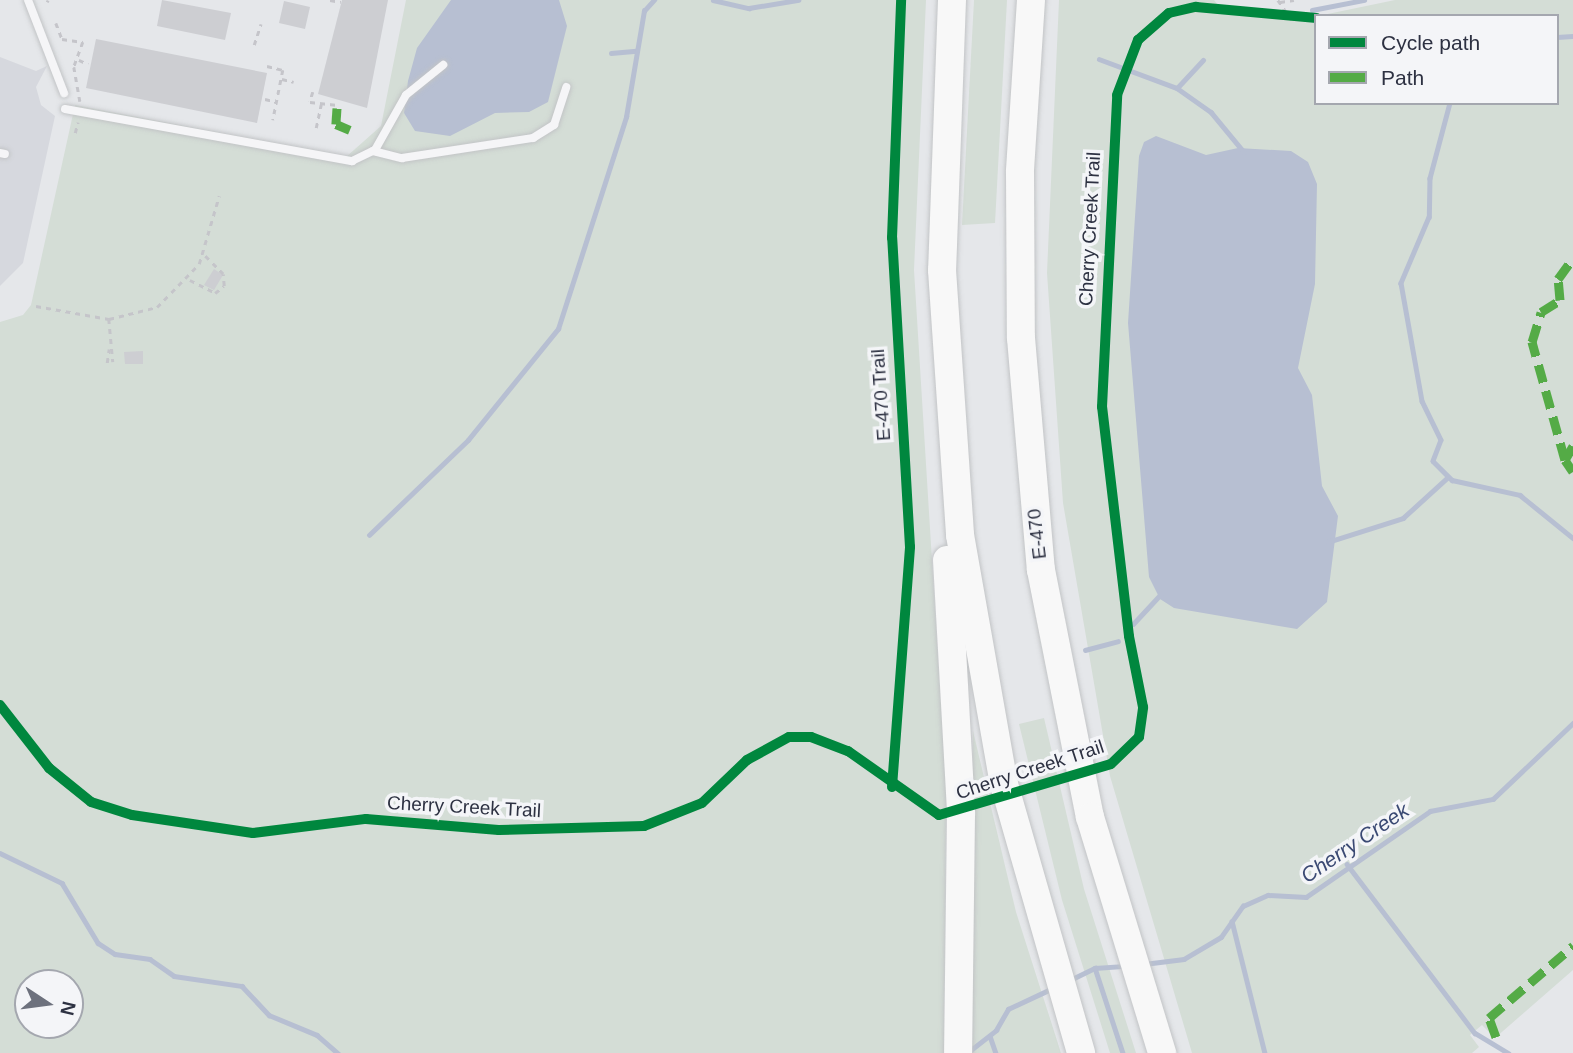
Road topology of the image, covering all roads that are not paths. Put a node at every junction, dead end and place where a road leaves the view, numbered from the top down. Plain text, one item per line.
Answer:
1 (28, 0) edge
2 (952, 0) edge
3 (1031, 0) edge
4 (443, 65) dead end
5 (566, 87) dead end
6 (64, 93) dead end
7 (65, 109) dead end
8 (373, 151) junction
9 (943, 320) junction
10 (958, 1053) edge
11 (1081, 1053) edge
12 (1162, 1053) edge

1 - 6 lane
2 - 9 highway
3 - 12 highway, E-470
4 - 8 lane
5 - 8 lane
7 - 8 lane
9 - 10 highway
9 - 11 highway

